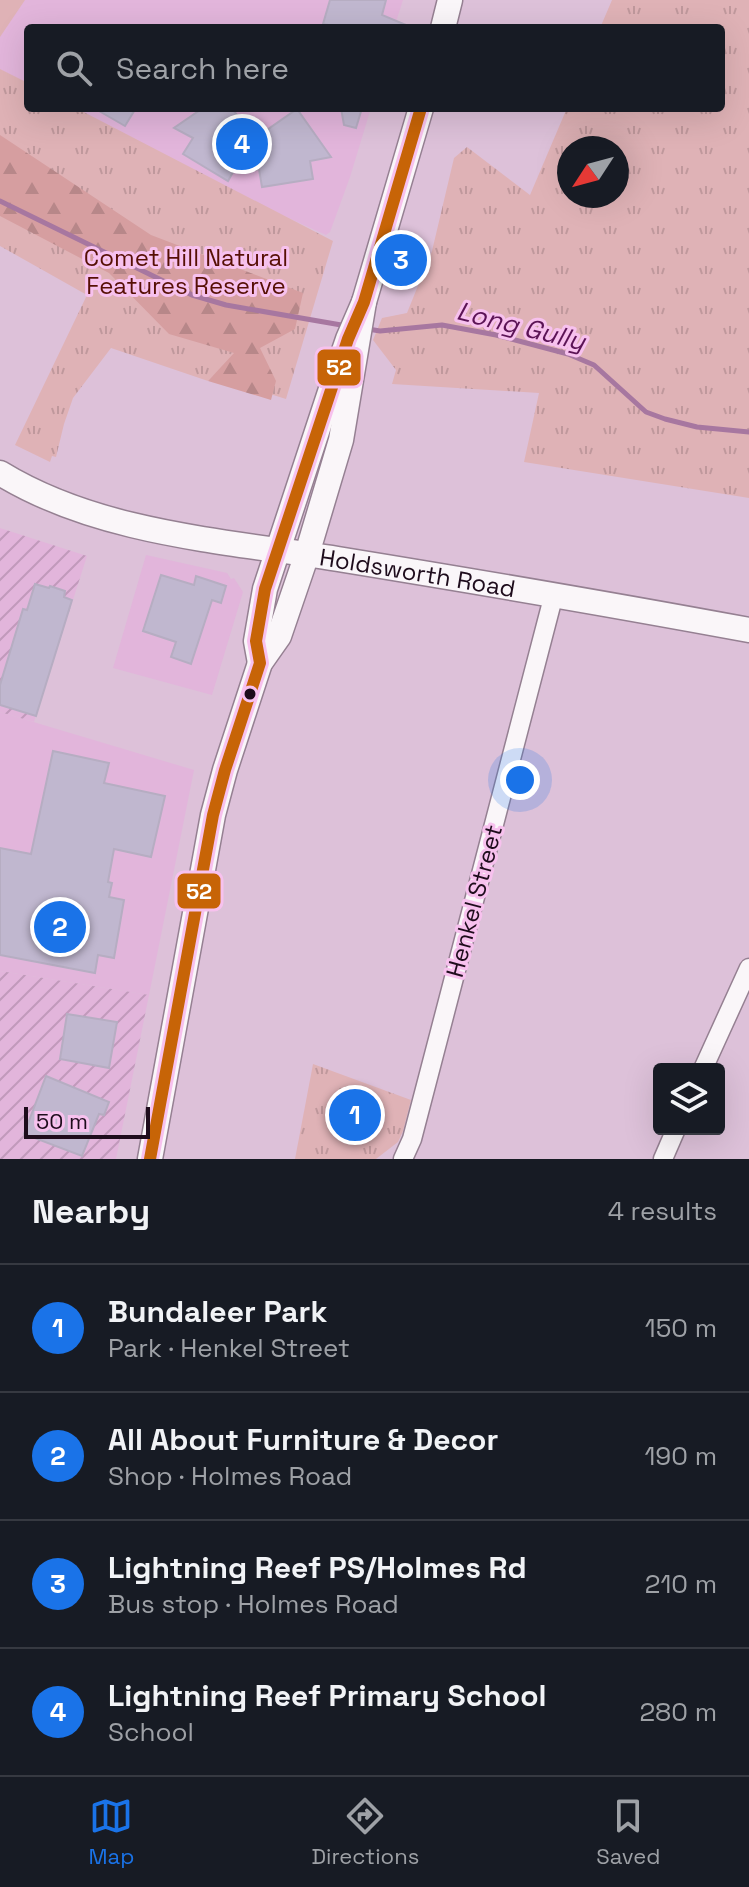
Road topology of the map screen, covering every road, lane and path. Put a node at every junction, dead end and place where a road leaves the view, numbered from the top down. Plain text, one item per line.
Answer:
1 (450, 0) edge
2 (444, 24) edge
3 (420, 112) edge
4 (358, 324) junction
5 (0, 473) edge
6 (278, 550) junction
7 (307, 554) junction
8 (554, 594) junction
9 (749, 630) edge
10 (260, 663) junction
11 (749, 968) edge
12 (706, 1063) edge
13 (673, 1135) edge
14 (150, 1159) edge
15 (403, 1159) edge
16 (663, 1159) edge

1 - 2 main road
3 - 4 main road
4 - 6 main road
4 - 7 main road
5 - 6 main road, Holdsworth Road
6 - 7 main road, Holdsworth Road
6 - 10 main road
7 - 8 main road, Holdsworth Road
7 - 10 main road
8 - 9 main road, Holdsworth Road
8 - 15 street, Henkel Street
10 - 14 main road
11 - 12 street
13 - 16 street

